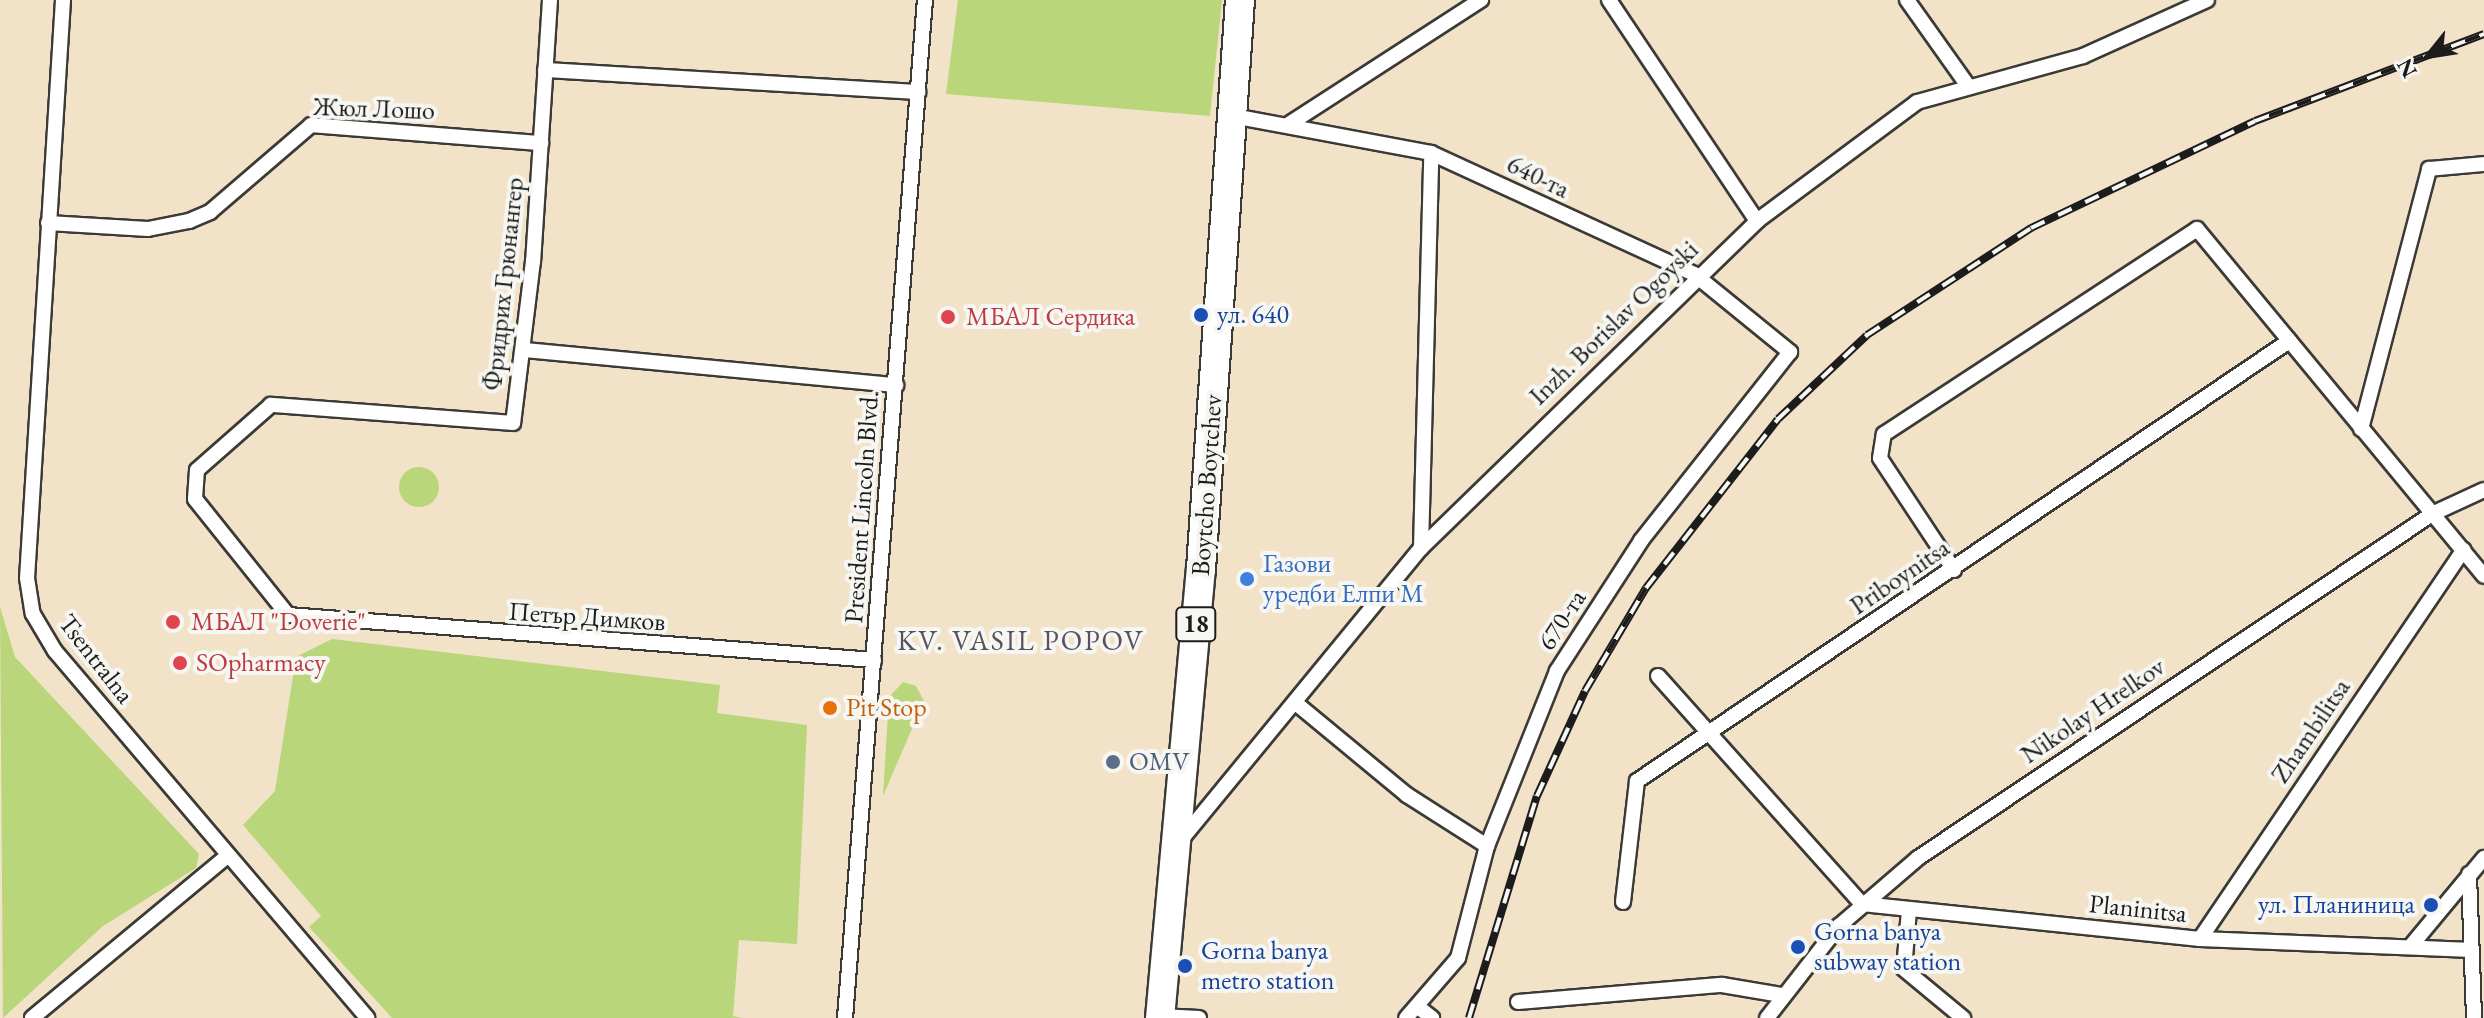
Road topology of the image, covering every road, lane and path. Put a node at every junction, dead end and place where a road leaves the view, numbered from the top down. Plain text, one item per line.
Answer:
1 (63, 0) edge
2 (550, 0) edge
3 (925, 0) edge
4 (1240, 0) edge
5 (1481, 0) edge
6 (1609, 0) edge
7 (1907, 0) edge
8 (2207, 0) edge
9 (545, 70) junction
10 (1966, 83) junction
11 (918, 92) junction
12 (1233, 116) junction
13 (1289, 124) junction
14 (541, 143) junction
15 (1431, 153) junction
16 (2484, 164) edge
17 (1757, 221) junction
18 (48, 223) junction
19 (1694, 274) junction
20 (2289, 341) junction
21 (524, 350) junction
22 (1790, 352) joint
23 (896, 385) junction
24 (2361, 429) junction
25 (2484, 490) edge
26 (2432, 514) junction
27 (1421, 548) junction
28 (2463, 550) junction
29 (1954, 570) junction
30 (2484, 576) edge
31 (296, 616) joint
32 (874, 660) junction
33 (1658, 676) dead end
34 (1297, 704) junction
35 (1713, 731) junction
36 (1175, 846) junction
37 (1487, 846) junction
38 (226, 857) junction
39 (2484, 858) edge
40 (2469, 874) junction
41 (1623, 902) dead end
42 (1862, 904) junction
43 (1909, 910) junction
44 (2200, 939) junction
45 (2410, 947) junction
46 (2472, 950) junction
47 (1781, 995) junction
48 (1518, 1002) dead end
49 (1418, 1007) junction
50 (1160, 1017) edge
51 (32, 1018) edge
52 (367, 1018) edge
53 (845, 1018) edge
54 (1199, 1018) edge
55 (1406, 1018) edge
56 (1432, 1018) edge
57 (1767, 1018) edge
58 (1963, 1018) edge
59 (2474, 1018) edge

1 - 18 street, Tsentralna
2 - 9 street, Фридрих Грюнангер
3 - 11 street, President Lincoln Blvd.
4 - 12 highway, Boytcho Boytchev / 18
5 - 13 street
6 - 17 street
7 - 10 street
8 - 10 street, Inzh. Borislav Ogoyski
9 - 11 street
9 - 14 street, Фридрих Грюнангер
10 - 17 street, Inzh. Borislav Ogoyski
11 - 23 street, President Lincoln Blvd.
12 - 13 street, 640-та
12 - 36 highway, Boytcho Boytchev / 18
13 - 15 street, 640-та
14 - 18 street, Жюл Лошо
14 - 21 street, Фридрих Грюнангер
15 - 19 street, 640-та
15 - 27 street
16 - 24 street
17 - 19 street, Inzh. Borislav Ogoyski
18 - 38 street, Tsentralna
19 - 22 street, 640-та
19 - 27 street, Inzh. Borislav Ogoyski
20 - 24 street
20 - 29 street, Priboynitsa
20 - 29 street
21 - 23 street
21 - 31 street, Фридрих Грюнангер
22 - 37 street, 670-та
23 - 32 street, President Lincoln Blvd.
24 - 26 street
25 - 26 street, Nikolay Hrelkov
26 - 28 street
26 - 42 street, Nikolay Hrelkov
27 - 34 street, Inzh. Borislav Ogoyski
28 - 30 street
28 - 44 street, Zhambilitsa
29 - 35 street, Priboynitsa
31 - 32 street, Петър Димков
32 - 53 street, President Lincoln Blvd.
33 - 35 street
34 - 36 street, Inzh. Borislav Ogoyski
34 - 37 street
35 - 41 street, Priboynitsa
35 - 42 street
36 - 50 highway, Boytcho Boytchev / 18
37 - 49 street, 670-та
38 - 51 street
38 - 52 street, Tsentralna
39 - 40 street
40 - 45 street
40 - 46 street
42 - 43 street, Planinitsa
42 - 47 street, Nikolay Hrelkov
43 - 44 street, Planinitsa
43 - 58 street
44 - 45 street, Planinitsa
45 - 46 street, Planinitsa
46 - 59 street
47 - 48 street
47 - 57 street, Nikolay Hrelkov
49 - 55 street
49 - 56 street
50 - 54 street

